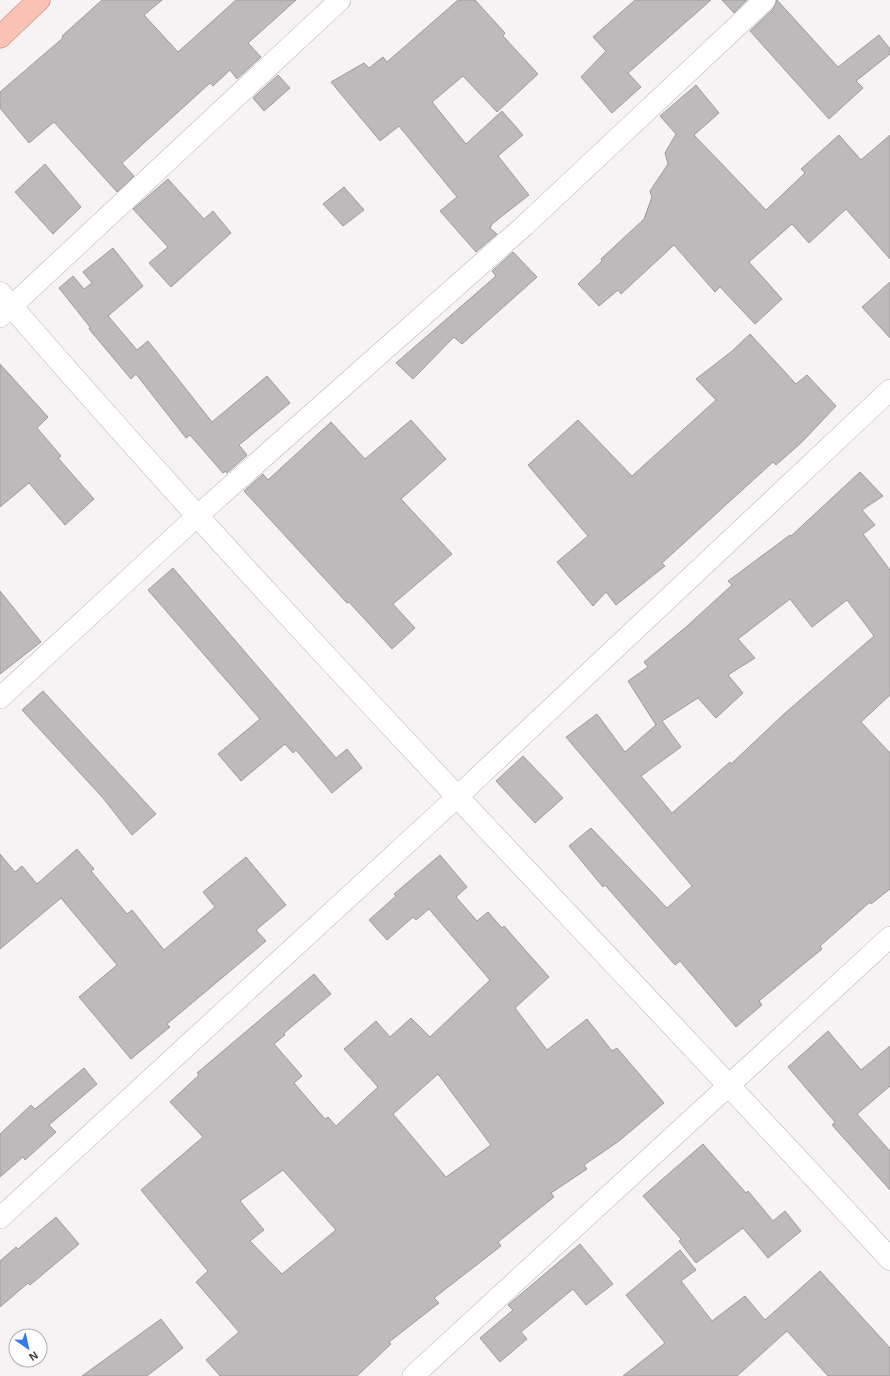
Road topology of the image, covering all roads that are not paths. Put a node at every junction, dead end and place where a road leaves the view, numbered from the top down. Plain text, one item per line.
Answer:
1 (39, 0) edge
2 (340, 0) edge
3 (765, 0) edge
4 (0, 37) edge
5 (4, 306) edge
6 (890, 390) edge
7 (196, 517) junction
8 (0, 698) edge
9 (457, 798) junction
10 (890, 937) edge
11 (729, 1084) junction
12 (0, 1218) edge
13 (890, 1259) edge
14 (413, 1376) edge

1 - 4 main road
2 - 5 street
3 - 7 street
5 - 7 main road
6 - 9 street
7 - 8 street
7 - 9 main road
9 - 11 main road
9 - 12 street
10 - 11 street
11 - 13 main road
11 - 14 street

